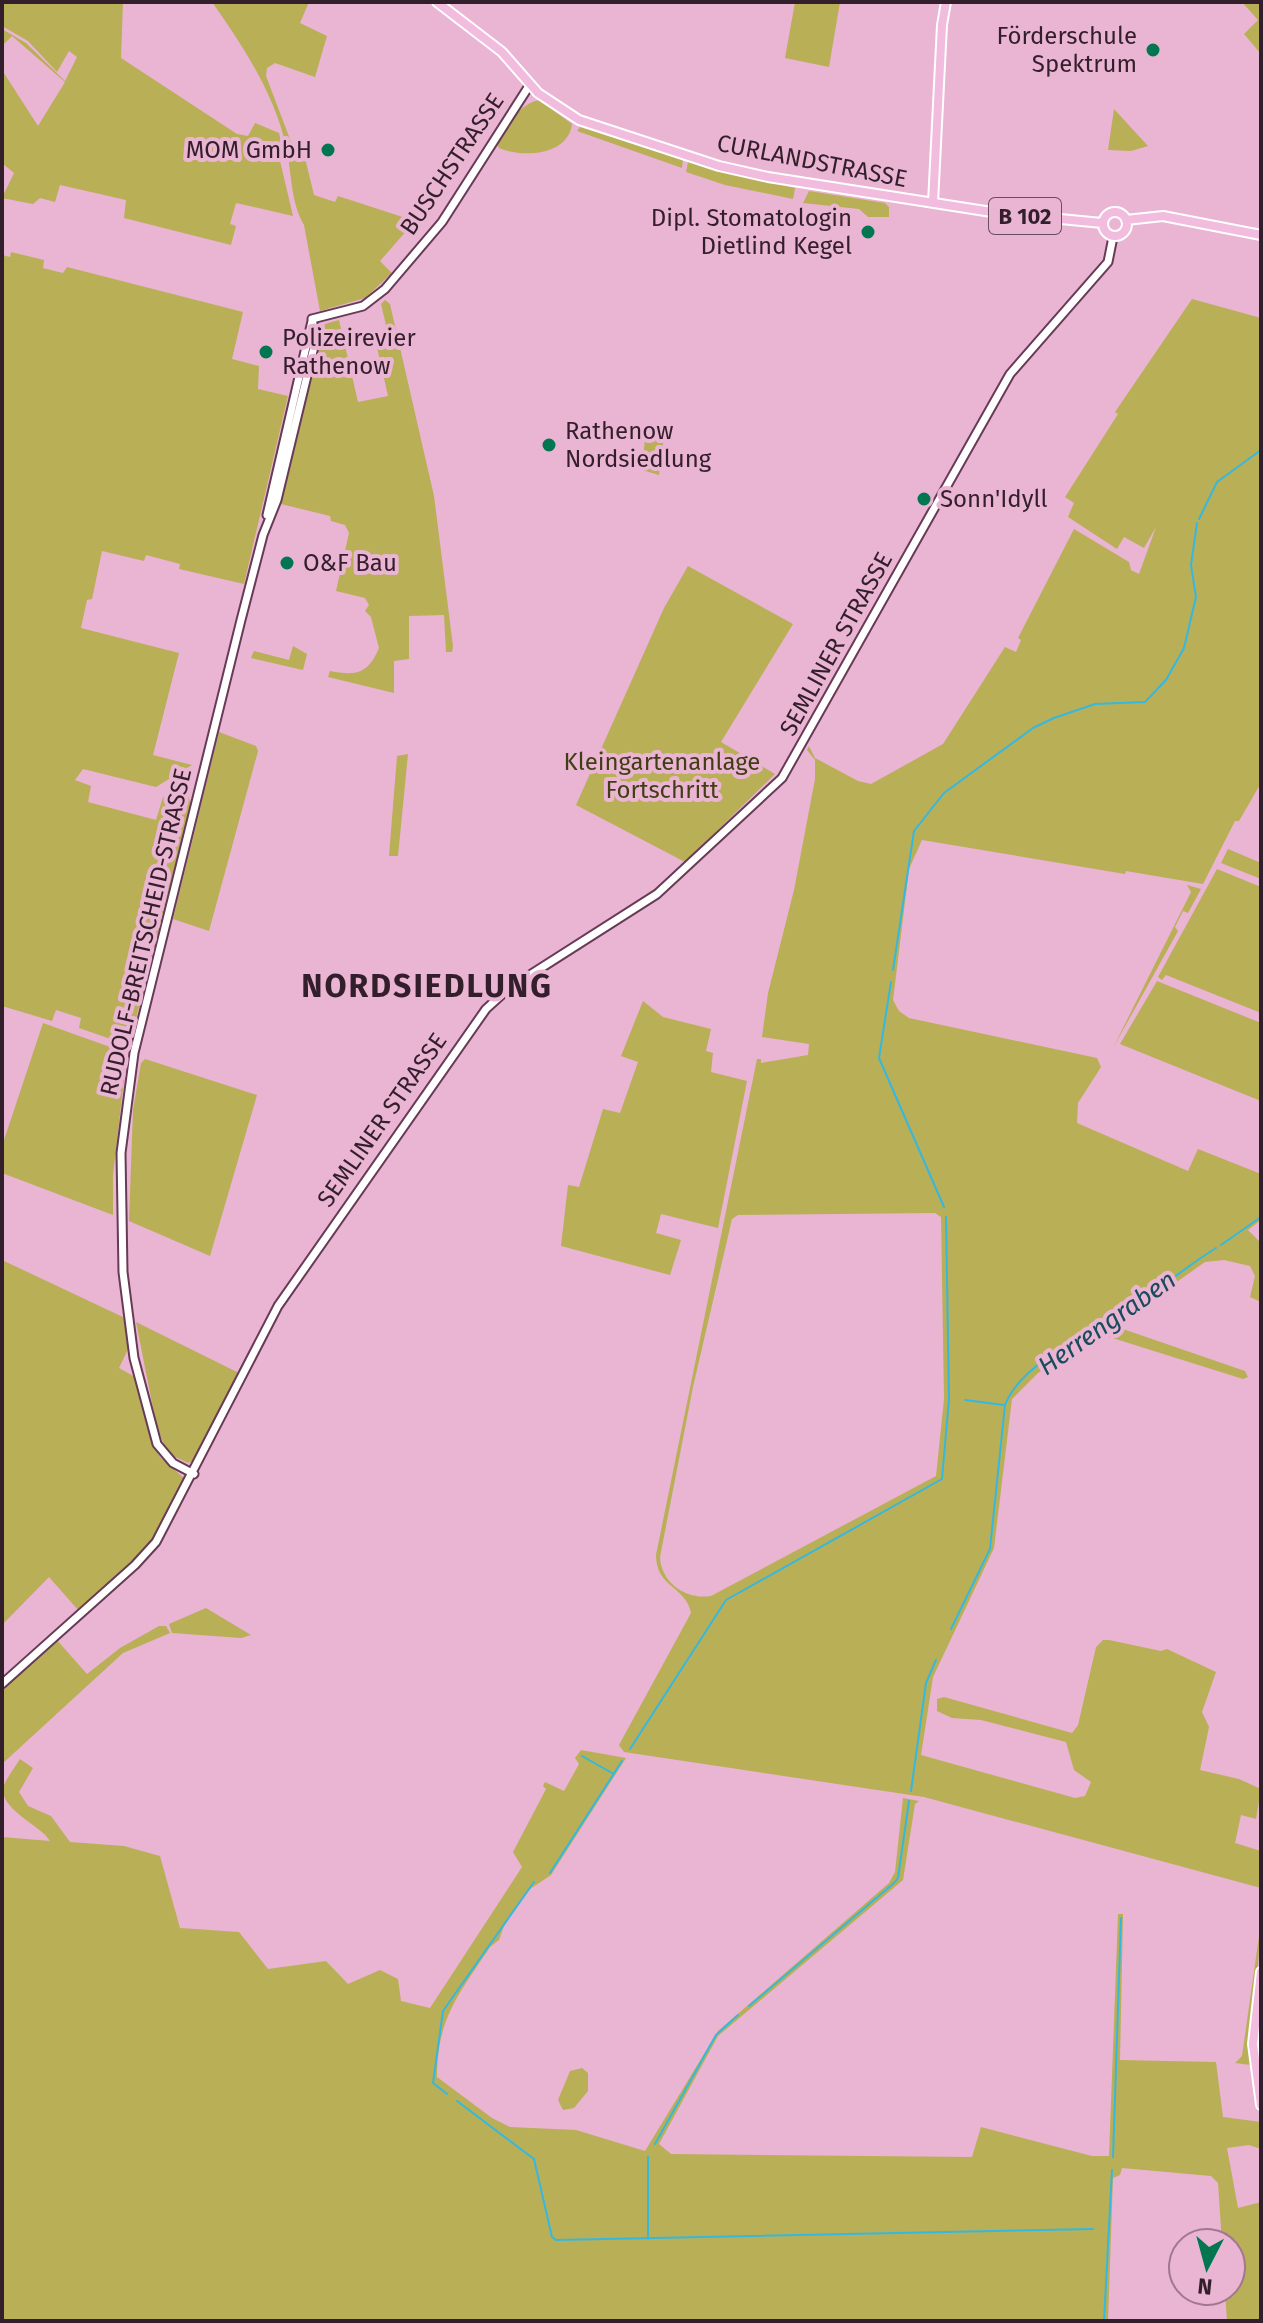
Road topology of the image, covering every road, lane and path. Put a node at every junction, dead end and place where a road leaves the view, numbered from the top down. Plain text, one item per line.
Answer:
1 (437, 2) edge
2 (946, 2) edge
3 (529, 86) junction
4 (933, 203) junction
5 (1126, 220) junction
6 (1102, 223) junction
7 (1261, 235) edge
8 (1113, 237) junction
9 (329, 315) joint
10 (194, 1474) junction
11 (2, 1684) edge
12 (1261, 1972) edge
13 (1261, 2105) edge

1 - 3 main road, CURLANDSTRASSE
2 - 4 main road
3 - 4 main road, CURLANDSTRASSE
3 - 9 street, BUSCHSTRASSE
4 - 6 main road, CURLANDSTRASSE / B 102
5 - 6 main road, B 102
5 - 7 main road, B 102
5 - 8 main road
6 - 8 main road
8 - 10 street, SEMLINER STRASSE
9 - 10 street, RUDOLF-BREITSCHEID-STRASSE
10 - 11 street, SEMLINER STRASSE
12 - 13 main road

